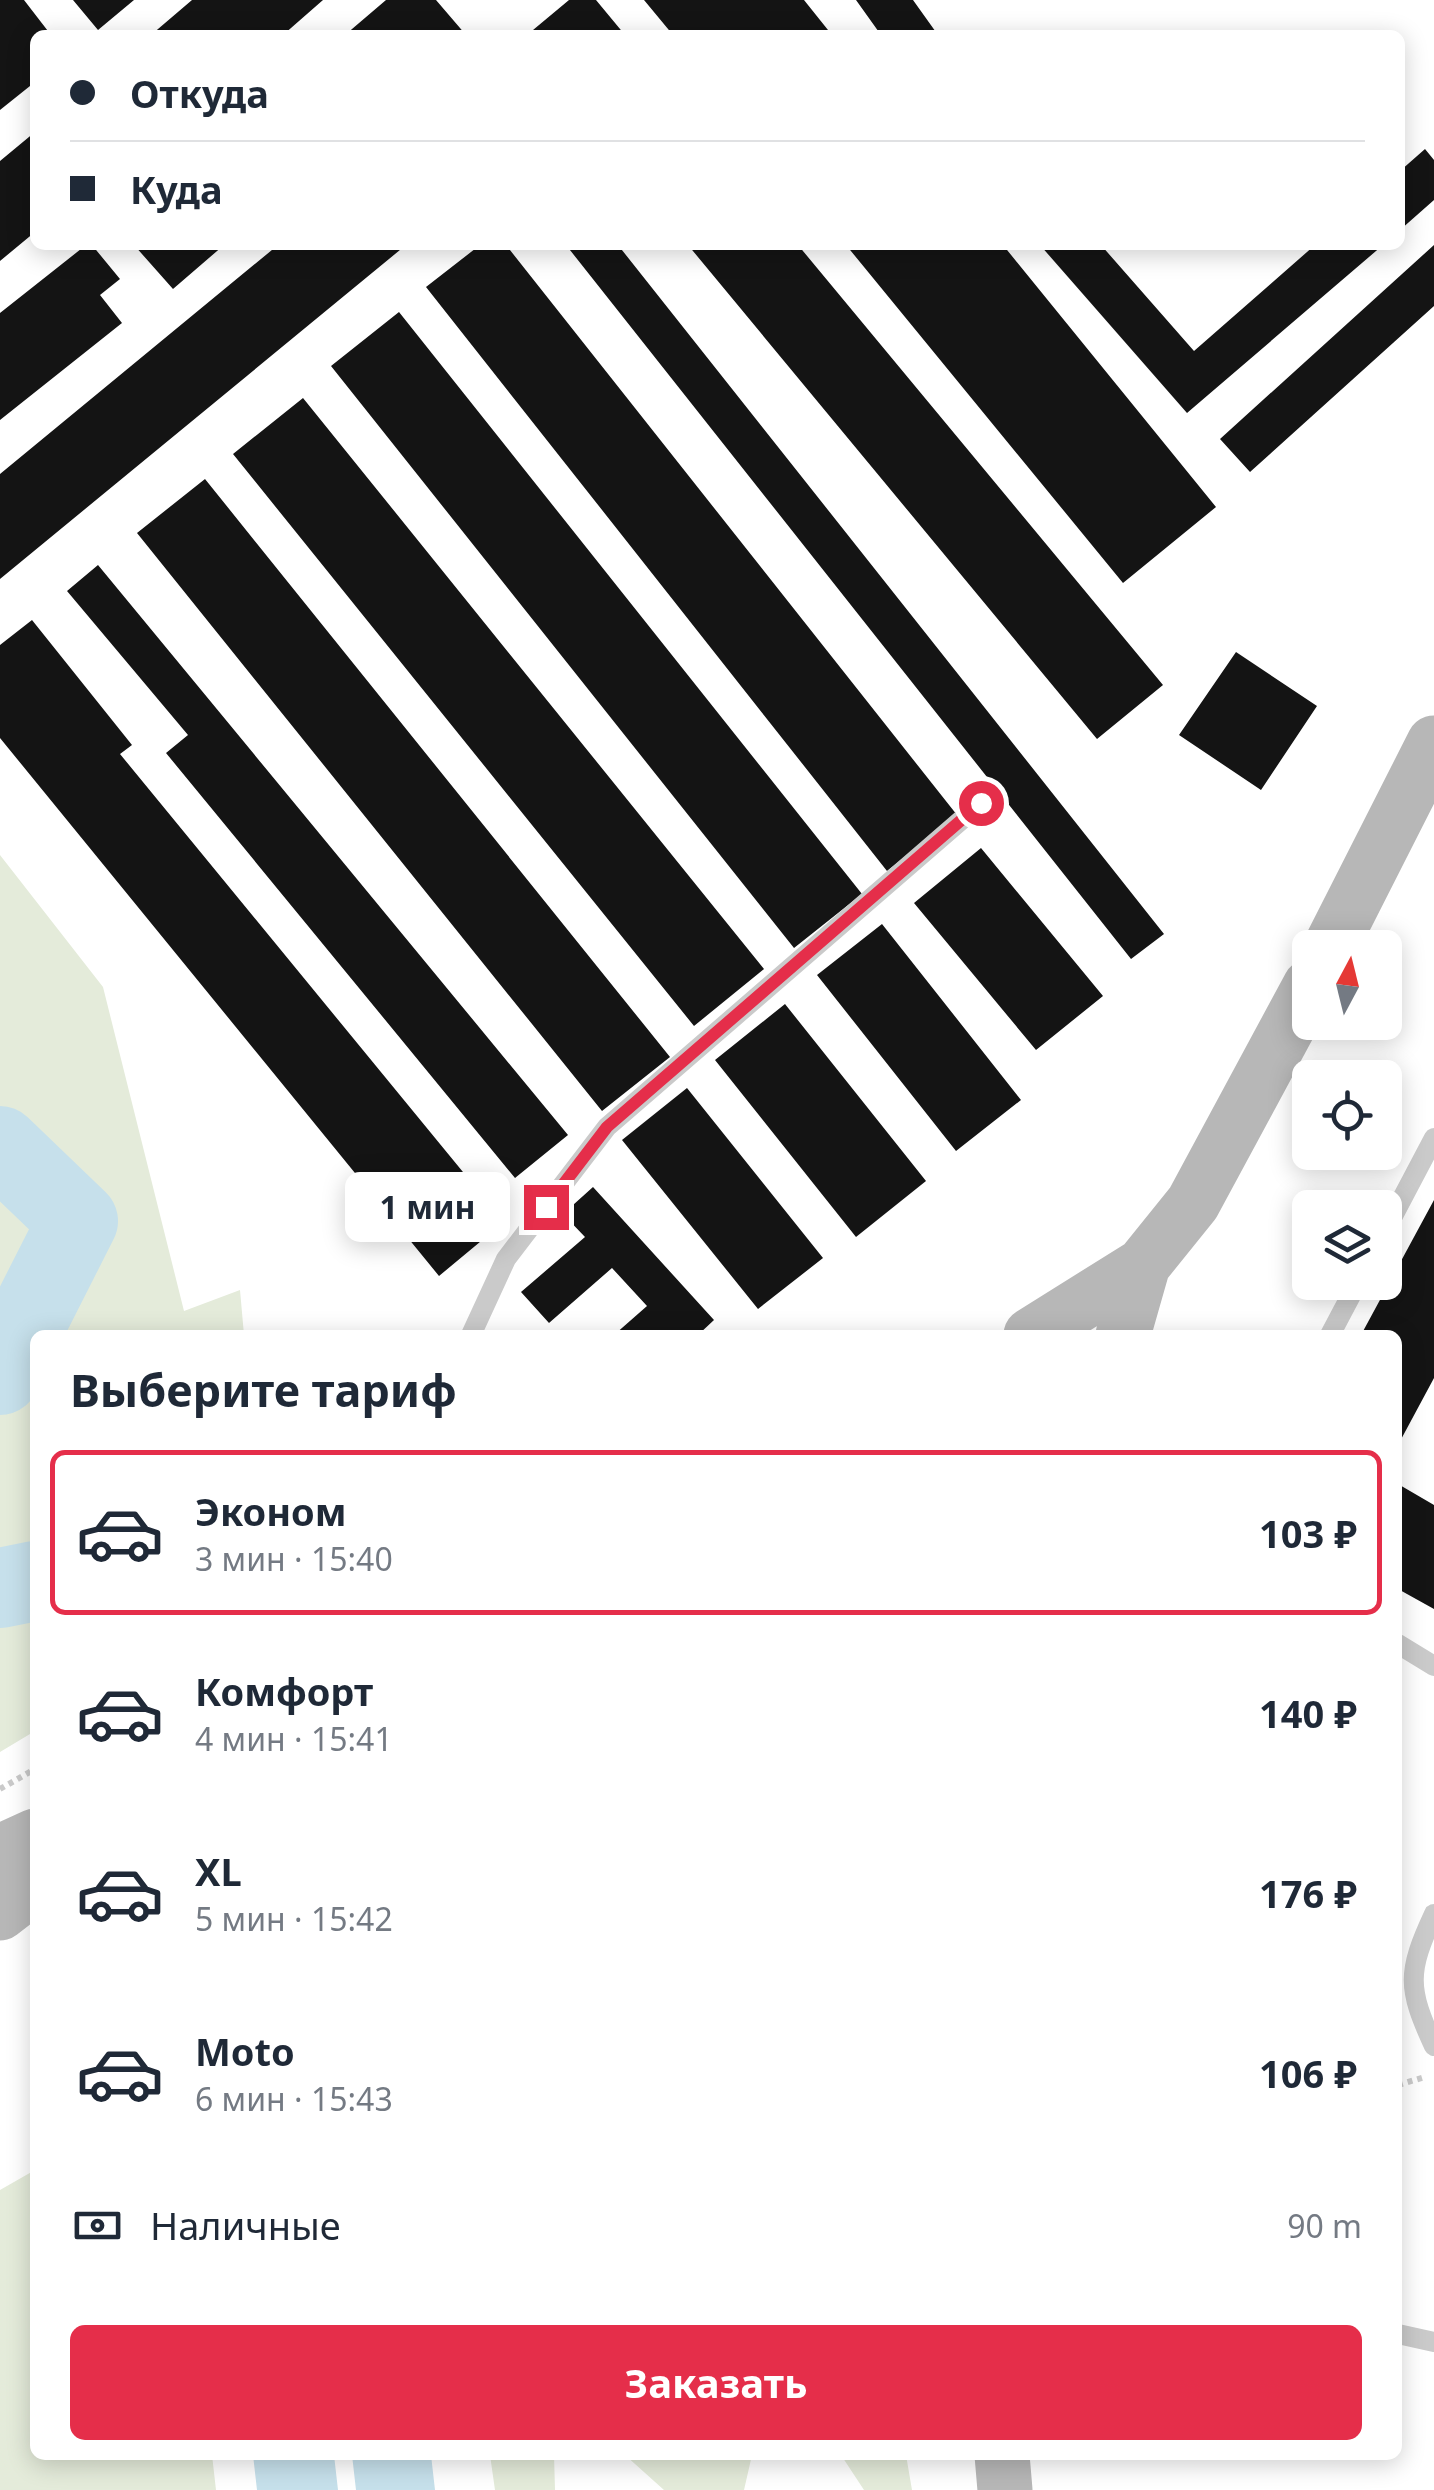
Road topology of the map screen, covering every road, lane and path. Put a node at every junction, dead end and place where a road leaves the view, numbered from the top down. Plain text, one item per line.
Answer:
1 (1434, 743) edge
2 (981, 803) dead end
3 (1339, 930) edge
4 (1292, 1019) edge
5 (1434, 1138) edge
6 (1402, 1199) edge
7 (1143, 1266) junction
8 (1348, 1300) edge
9 (473, 1330) edge
10 (1039, 1330) edge
11 (1124, 1330) edge
12 (1333, 1330) edge
13 (1402, 1646) edge
14 (1434, 1666) edge
15 (30, 1773) edge
16 (0, 1789) edge
17 (30, 1838) edge
18 (0, 1852) edge
19 (30, 1867) edge
20 (0, 1886) edge
21 (30, 1890) edge
22 (0, 1913) edge
23 (1434, 1914) edge
24 (1434, 2046) edge
25 (1434, 2074) edge
26 (1402, 2084) edge
27 (1402, 2335) edge
28 (1434, 2342) edge
29 (1002, 2460) edge
30 (1005, 2490) edge

1 - 3 main road
2 - 9 lane
4 - 7 main road
5 - 6 lane
7 - 10 main road
7 - 11 main road
8 - 12 lane
13 - 14 lane
15 - 16 path
17 - 18 main road
19 - 20 main road
21 - 22 main road
23 - 24 lane
25 - 26 path
27 - 28 lane
29 - 30 main road

